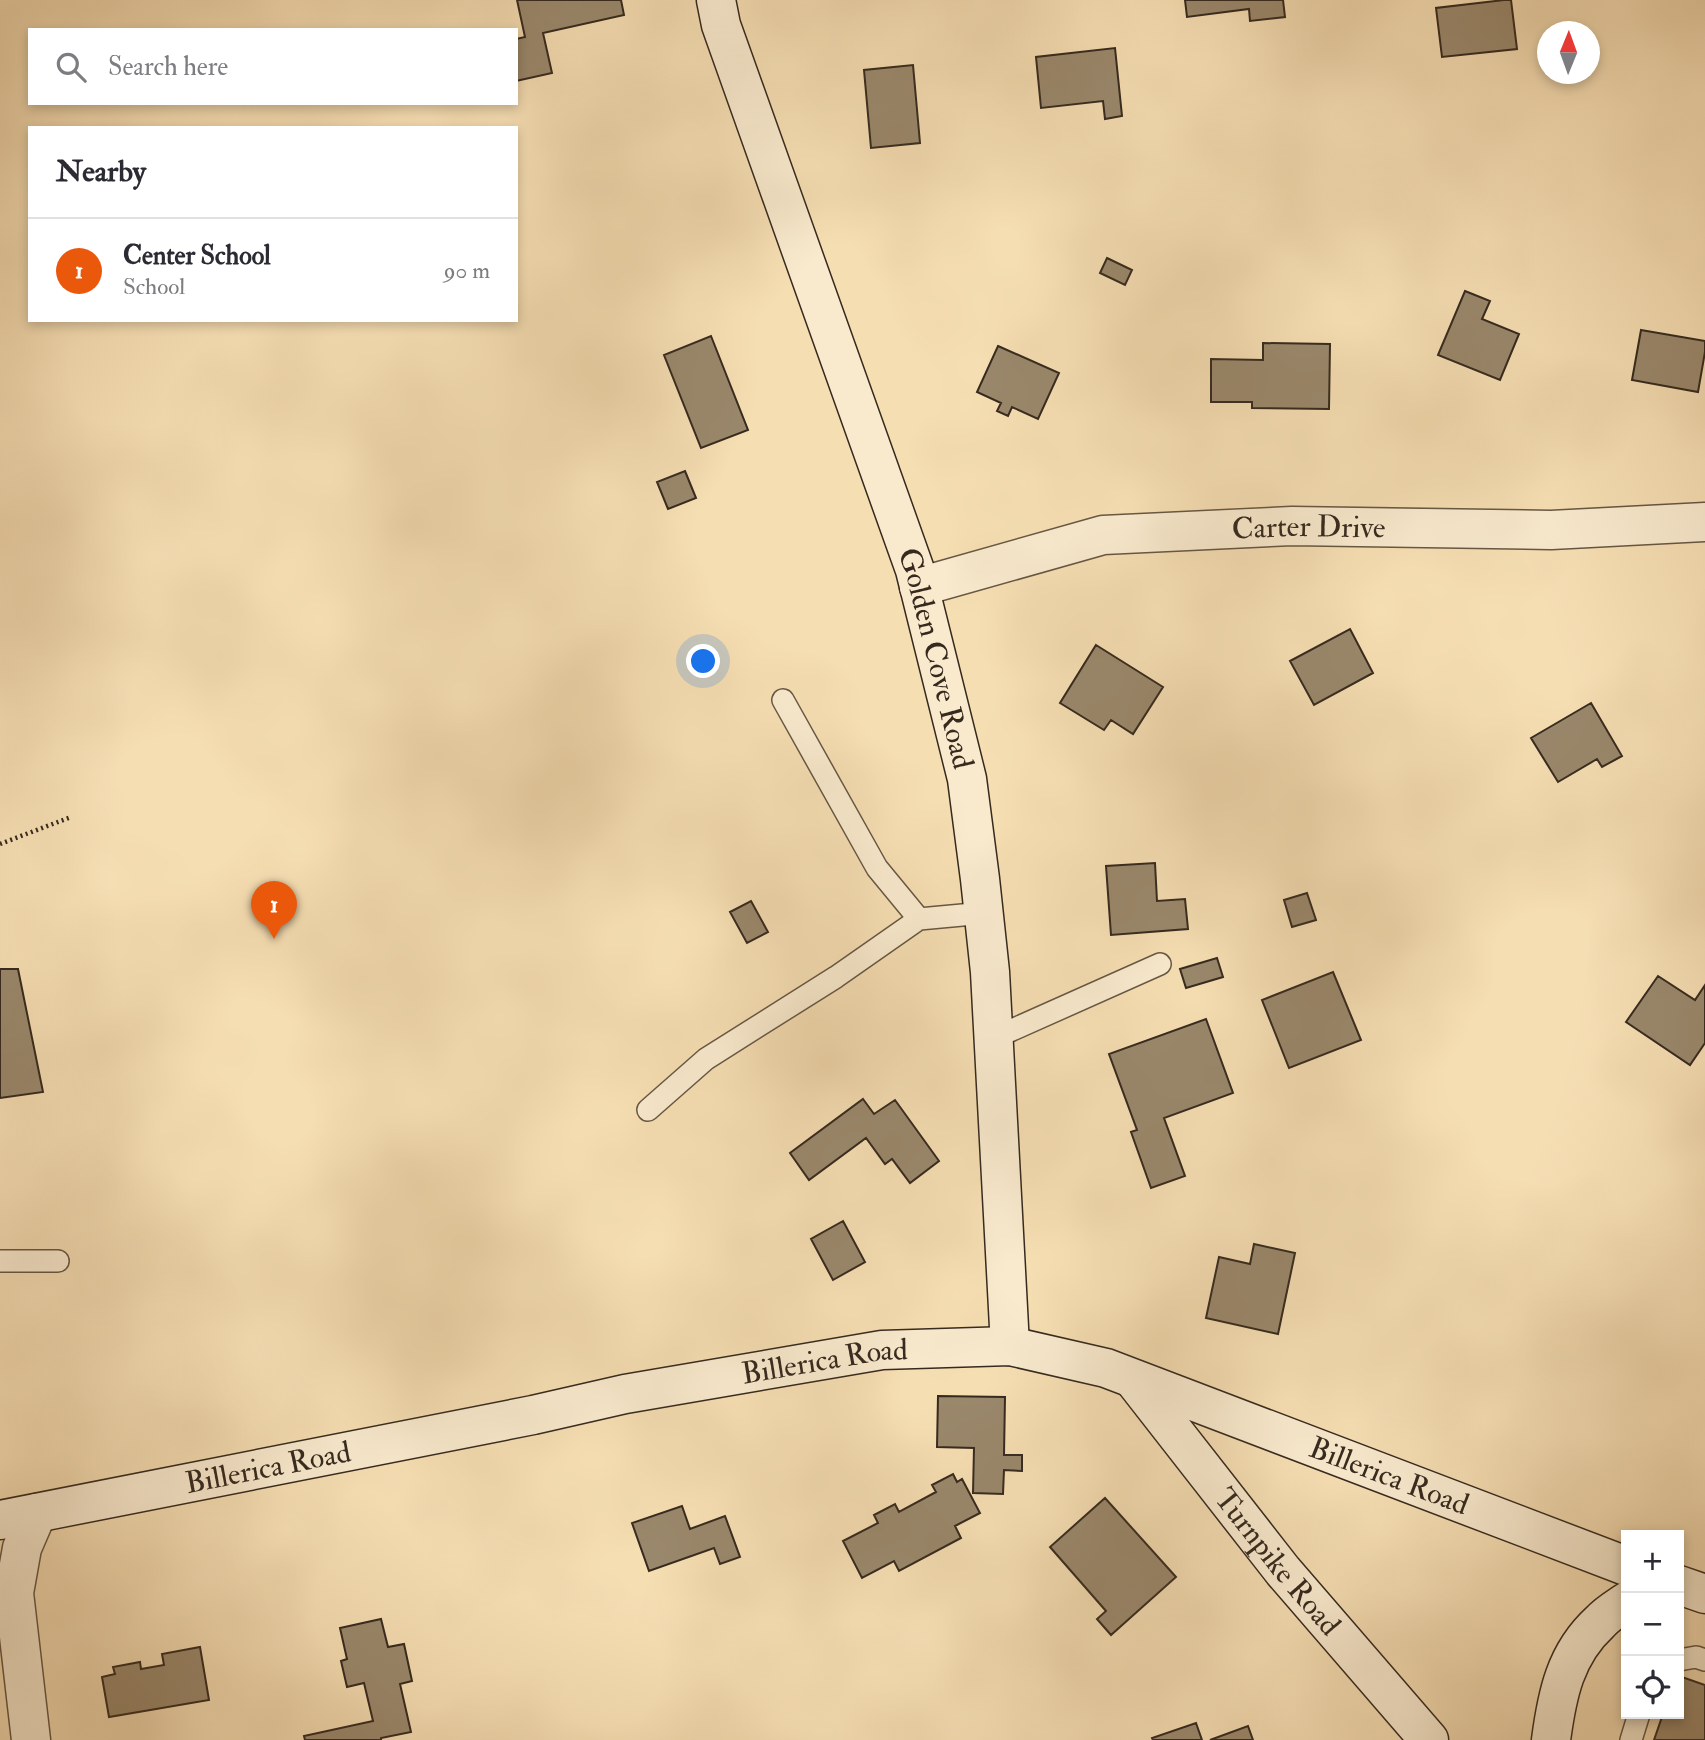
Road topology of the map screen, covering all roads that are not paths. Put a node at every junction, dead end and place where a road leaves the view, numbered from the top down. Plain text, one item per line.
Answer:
1 (716, 0) edge
2 (1705, 523) edge
3 (919, 587) junction
4 (783, 700) dead end
5 (984, 913) junction
6 (919, 919) junction
7 (1160, 964) dead end
8 (994, 1038) junction
9 (648, 1110) dead end
10 (0, 1261) edge
11 (58, 1261) dead end
12 (1010, 1346) junction
13 (1133, 1378) junction
14 (37, 1513) junction
15 (0, 1520) edge
16 (1621, 1564) edge
17 (1684, 1587) edge
18 (1705, 1594) edge
19 (1621, 1606) edge
20 (1684, 1659) edge
21 (1705, 1660) edge
22 (1637, 1719) edge
23 (31, 1740) edge
24 (1429, 1740) edge
25 (1550, 1740) edge
26 (1631, 1740) edge

1 - 3 main road, Golden Cove Road
2 - 3 main road, Carter Drive
3 - 5 main road, Golden Cove Road
4 - 6 lane
5 - 6 lane
5 - 8 main road, Golden Cove Road
6 - 9 lane
7 - 8 lane
8 - 12 main road, Golden Cove Road
10 - 11 lane
12 - 13 main road, Billerica Road
12 - 14 main road, Billerica Road
13 - 16 main road, Billerica Road
13 - 24 main road, Turnpike Road
14 - 15 main road, Billerica Road
14 - 23 main road
17 - 18 main road
19 - 25 main road
20 - 21 lane
22 - 26 lane

